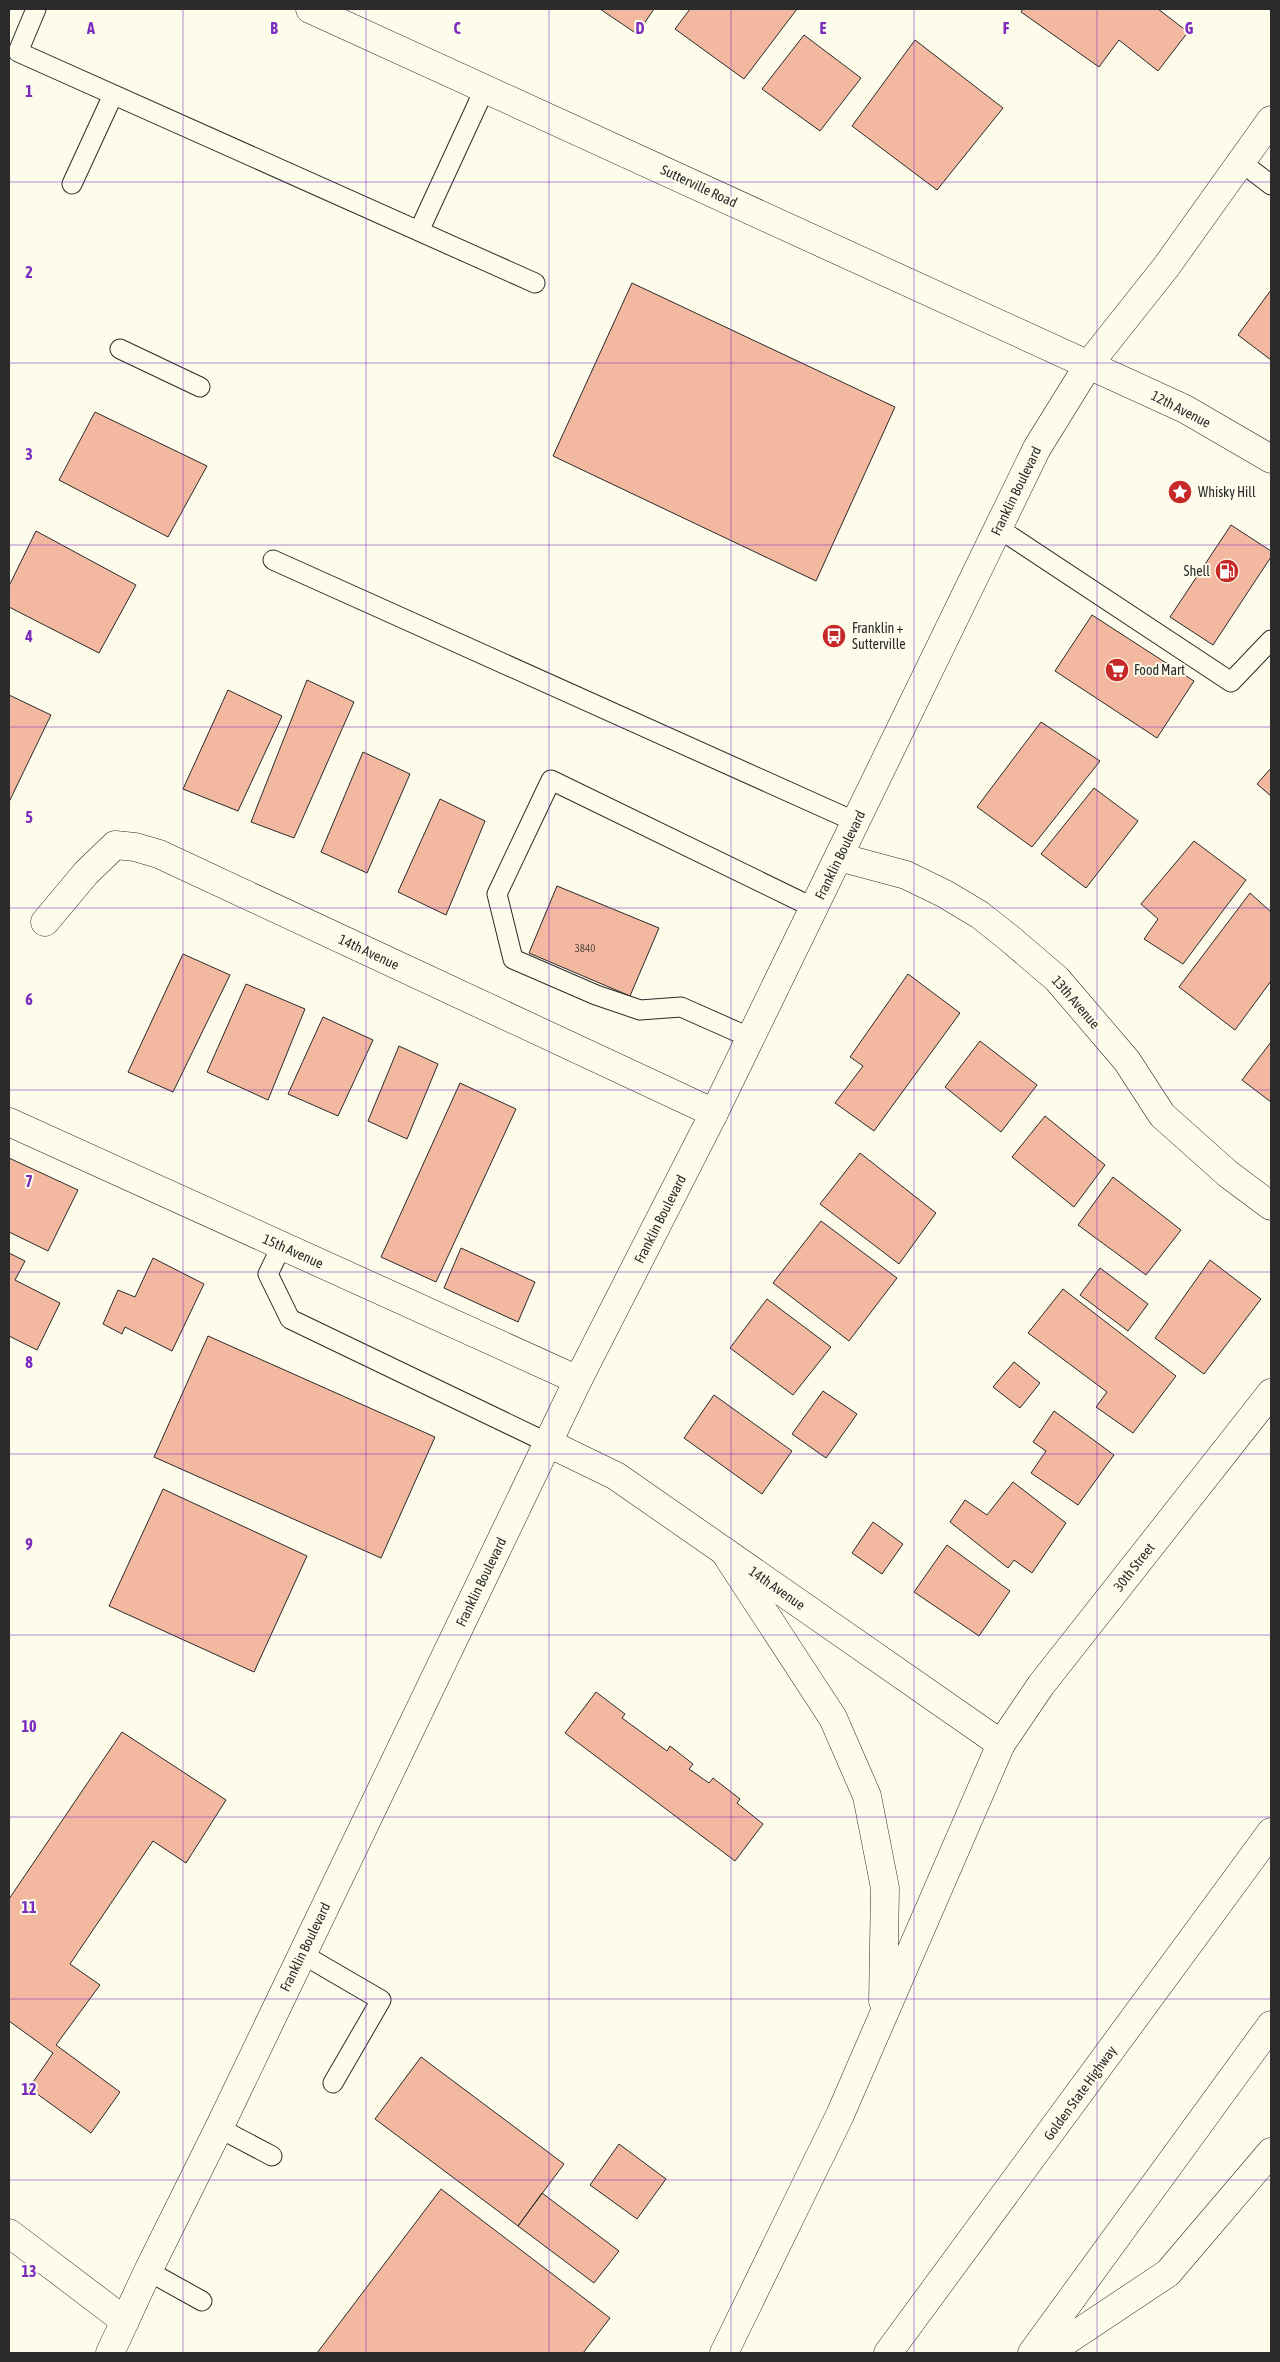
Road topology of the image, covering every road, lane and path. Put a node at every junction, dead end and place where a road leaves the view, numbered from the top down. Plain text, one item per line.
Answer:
1 (36, 9) edge
2 (310, 9) edge
3 (485, 88) junction
4 (113, 94) junction
5 (1271, 120) edge
6 (1241, 162) junction
7 (72, 184) dead end
8 (1271, 185) edge
9 (419, 231) junction
10 (535, 283) dead end
11 (120, 349) dead end
12 (1088, 364) junction
13 (200, 387) dead end
14 (1271, 459) edge
15 (998, 528) junction
16 (273, 560) dead end
17 (1271, 640) edge
18 (856, 822) junction
19 (839, 857) junction
20 (814, 908) junction
21 (45, 922) dead end
22 (751, 1038) junction
23 (714, 1113) junction
24 (9, 1122) edge
25 (1271, 1206) edge
26 (282, 1245) junction
27 (578, 1380) junction
28 (1271, 1393) edge
29 (548, 1443) junction
30 (724, 1551) junction
31 (1001, 1744) junction
32 (1271, 1832) edge
33 (302, 1954) junction
34 (883, 2013) junction
35 (1271, 2025) edge
36 (333, 2083) dead end
37 (219, 2128) junction
38 (1271, 2152) edge
39 (272, 2156) dead end
40 (9, 2233) edge
41 (148, 2271) junction
42 (202, 2301) dead end
43 (125, 2321) junction
44 (110, 2353) edge
45 (724, 2353) edge
46 (888, 2353) edge
47 (1032, 2353) edge
48 (1048, 2353) edge

1 - 4 lane
2 - 3 main road, Sutterville Road
3 - 9 lane
3 - 12 main road, Sutterville Road
4 - 7 lane
4 - 9 lane
5 - 6 main road, Franklin Boulevard
6 - 8 lane
6 - 12 main road, Franklin Boulevard
9 - 10 lane
11 - 13 lane
12 - 14 main road, 12th Avenue
12 - 15 main road, Franklin Boulevard
15 - 17 lane
15 - 18 main road, Franklin Boulevard
16 - 18 lane
18 - 19 main road, Franklin Boulevard
19 - 20 main road, Franklin Boulevard
19 - 25 main road, 13th Avenue
20 - 22 main road, Franklin Boulevard
20 - 22 lane
21 - 23 main road, 14th Avenue
22 - 23 main road, Franklin Boulevard
23 - 27 main road, Franklin Boulevard
24 - 26 main road, 15th Avenue
26 - 27 main road, 15th Avenue
26 - 29 lane
27 - 29 main road, Franklin Boulevard
28 - 31 main road, 30th Street
29 - 30 main road, 14th Avenue
29 - 33 main road, Franklin Boulevard
30 - 31 main road, 14th Avenue
30 - 34 main road
31 - 34 main road, 30th Street
32 - 46 main road, Golden State Highway
33 - 36 lane
33 - 37 main road, Franklin Boulevard
34 - 45 main road, 30th Street
35 - 47 main road
37 - 39 lane
37 - 41 main road, Franklin Boulevard
38 - 48 main road
40 - 43 main road
41 - 42 lane
41 - 43 main road, Franklin Boulevard
43 - 44 main road, Franklin Boulevard

